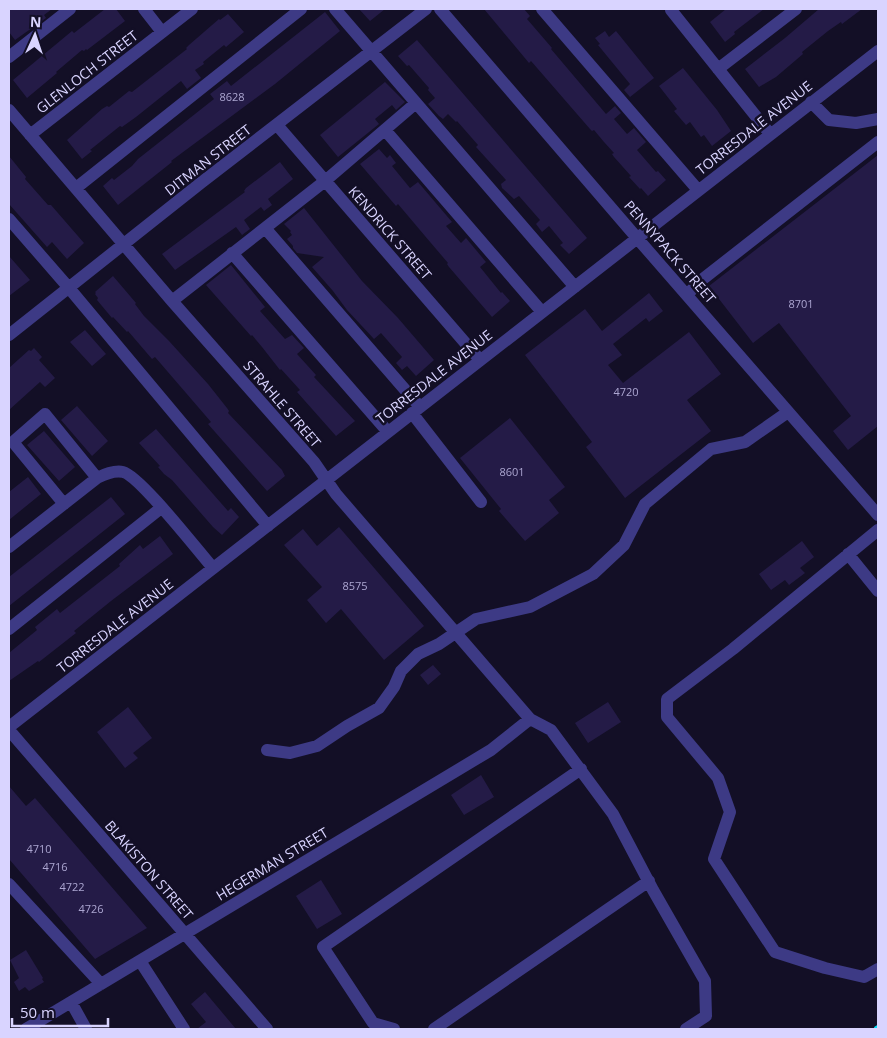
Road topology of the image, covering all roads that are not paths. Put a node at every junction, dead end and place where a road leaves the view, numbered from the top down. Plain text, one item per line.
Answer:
1 (70, 9) edge
2 (144, 9) edge
3 (192, 9) edge
4 (302, 9) edge
5 (335, 9) edge
6 (426, 9) edge
7 (440, 9) edge
8 (672, 9) edge
9 (796, 9) edge
10 (545, 10) edge
11 (162, 32) junction
12 (372, 51) junction
13 (878, 51) edge
14 (9, 57) edge
15 (718, 69) junction
16 (811, 102) junction
17 (416, 103) junction
18 (9, 110) edge
19 (878, 118) edge
20 (277, 125) junction
21 (385, 130) junction
22 (770, 134) junction
23 (30, 135) junction
24 (878, 142) edge
25 (325, 181) junction
26 (76, 188) junction
27 (698, 190) junction
28 (9, 219) edge
29 (265, 228) junction
30 (637, 238) junction
31 (125, 244) junction
32 (232, 254) junction
33 (575, 287) junction
34 (69, 288) junction
35 (687, 295) junction
36 (172, 301) junction
37 (542, 312) junction
38 (9, 335) edge
39 (480, 360) junction
40 (416, 410) junction
41 (788, 412) junction
42 (388, 432) junction
43 (97, 478) junction
44 (326, 480) junction
45 (481, 502) dead end
46 (64, 504) junction
47 (161, 508) junction
48 (878, 514) edge
49 (268, 526) junction
50 (878, 530) edge
51 (9, 547) edge
52 (848, 554) junction
53 (213, 568) junction
54 (878, 591) edge
55 (9, 629) edge
56 (455, 632) junction
57 (530, 719) junction
58 (9, 728) edge
59 (267, 750) dead end
60 (581, 769) junction
61 (649, 881) junction
62 (9, 884) edge
63 (184, 934) junction
64 (140, 961) junction
65 (878, 969) edge
66 (101, 984) junction
67 (71, 1002) junction
68 (26, 1029) edge
69 (86, 1029) edge
70 (184, 1029) edge
71 (267, 1029) edge
72 (394, 1029) edge
73 (434, 1029) edge
74 (686, 1029) edge

1 - 14 street
2 - 11 street
3 - 11 street, GLENLOCH STREET
4 - 26 street
5 - 12 street
6 - 12 street, DITMAN STREET
7 - 30 street, PENNYPACK STREET
8 - 15 street
9 - 15 street
10 - 27 street
11 - 23 street, GLENLOCH STREET
12 - 17 street
12 - 20 street, DITMAN STREET
13 - 16 street, TORRESDALE AVENUE
15 - 22 street
16 - 19 street
16 - 22 street, TORRESDALE AVENUE
17 - 21 street
17 - 33 street
18 - 23 street, STRAHLE STREET
20 - 25 street, KENDRICK STREET
20 - 31 street, DITMAN STREET
21 - 25 street
21 - 37 street
22 - 27 street, TORRESDALE AVENUE
23 - 26 street, STRAHLE STREET
24 - 35 street
25 - 29 street
25 - 39 street, KENDRICK STREET
26 - 31 street, STRAHLE STREET
27 - 30 street, TORRESDALE AVENUE
28 - 34 street
29 - 32 street
29 - 40 street
30 - 33 street, TORRESDALE AVENUE
30 - 35 street, PENNYPACK STREET
31 - 34 street, DITMAN STREET
31 - 36 street, STRAHLE STREET
32 - 36 street
32 - 42 street
33 - 37 street, TORRESDALE AVENUE
34 - 38 street, DITMAN STREET
34 - 49 street
35 - 41 street, PENNYPACK STREET
36 - 44 street, STRAHLE STREET
37 - 39 street, TORRESDALE AVENUE
39 - 40 street, TORRESDALE AVENUE
40 - 42 street, TORRESDALE AVENUE
40 - 45 street
41 - 48 street, PENNYPACK STREET
41 - 56 street
42 - 44 street, TORRESDALE AVENUE
43 - 46 street
43 - 46 street
43 - 47 street
44 - 49 street, TORRESDALE AVENUE
44 - 56 street, STRAHLE STREET
46 - 51 street
47 - 53 street
47 - 55 street
49 - 53 street, TORRESDALE AVENUE
50 - 52 street
52 - 54 street
52 - 65 street
53 - 58 street, TORRESDALE AVENUE
56 - 57 street, STRAHLE STREET
56 - 59 street
57 - 60 street
57 - 63 street, HEGERMAN STREET
58 - 63 street, BLAKISTON STREET
60 - 61 street
60 - 72 street
61 - 73 street
61 - 74 street
62 - 66 street
63 - 64 street, HEGERMAN STREET
63 - 71 street, BLAKISTON STREET
64 - 66 street, HEGERMAN STREET
64 - 70 street
66 - 67 street, HEGERMAN STREET
67 - 68 street, HEGERMAN STREET
67 - 69 street

